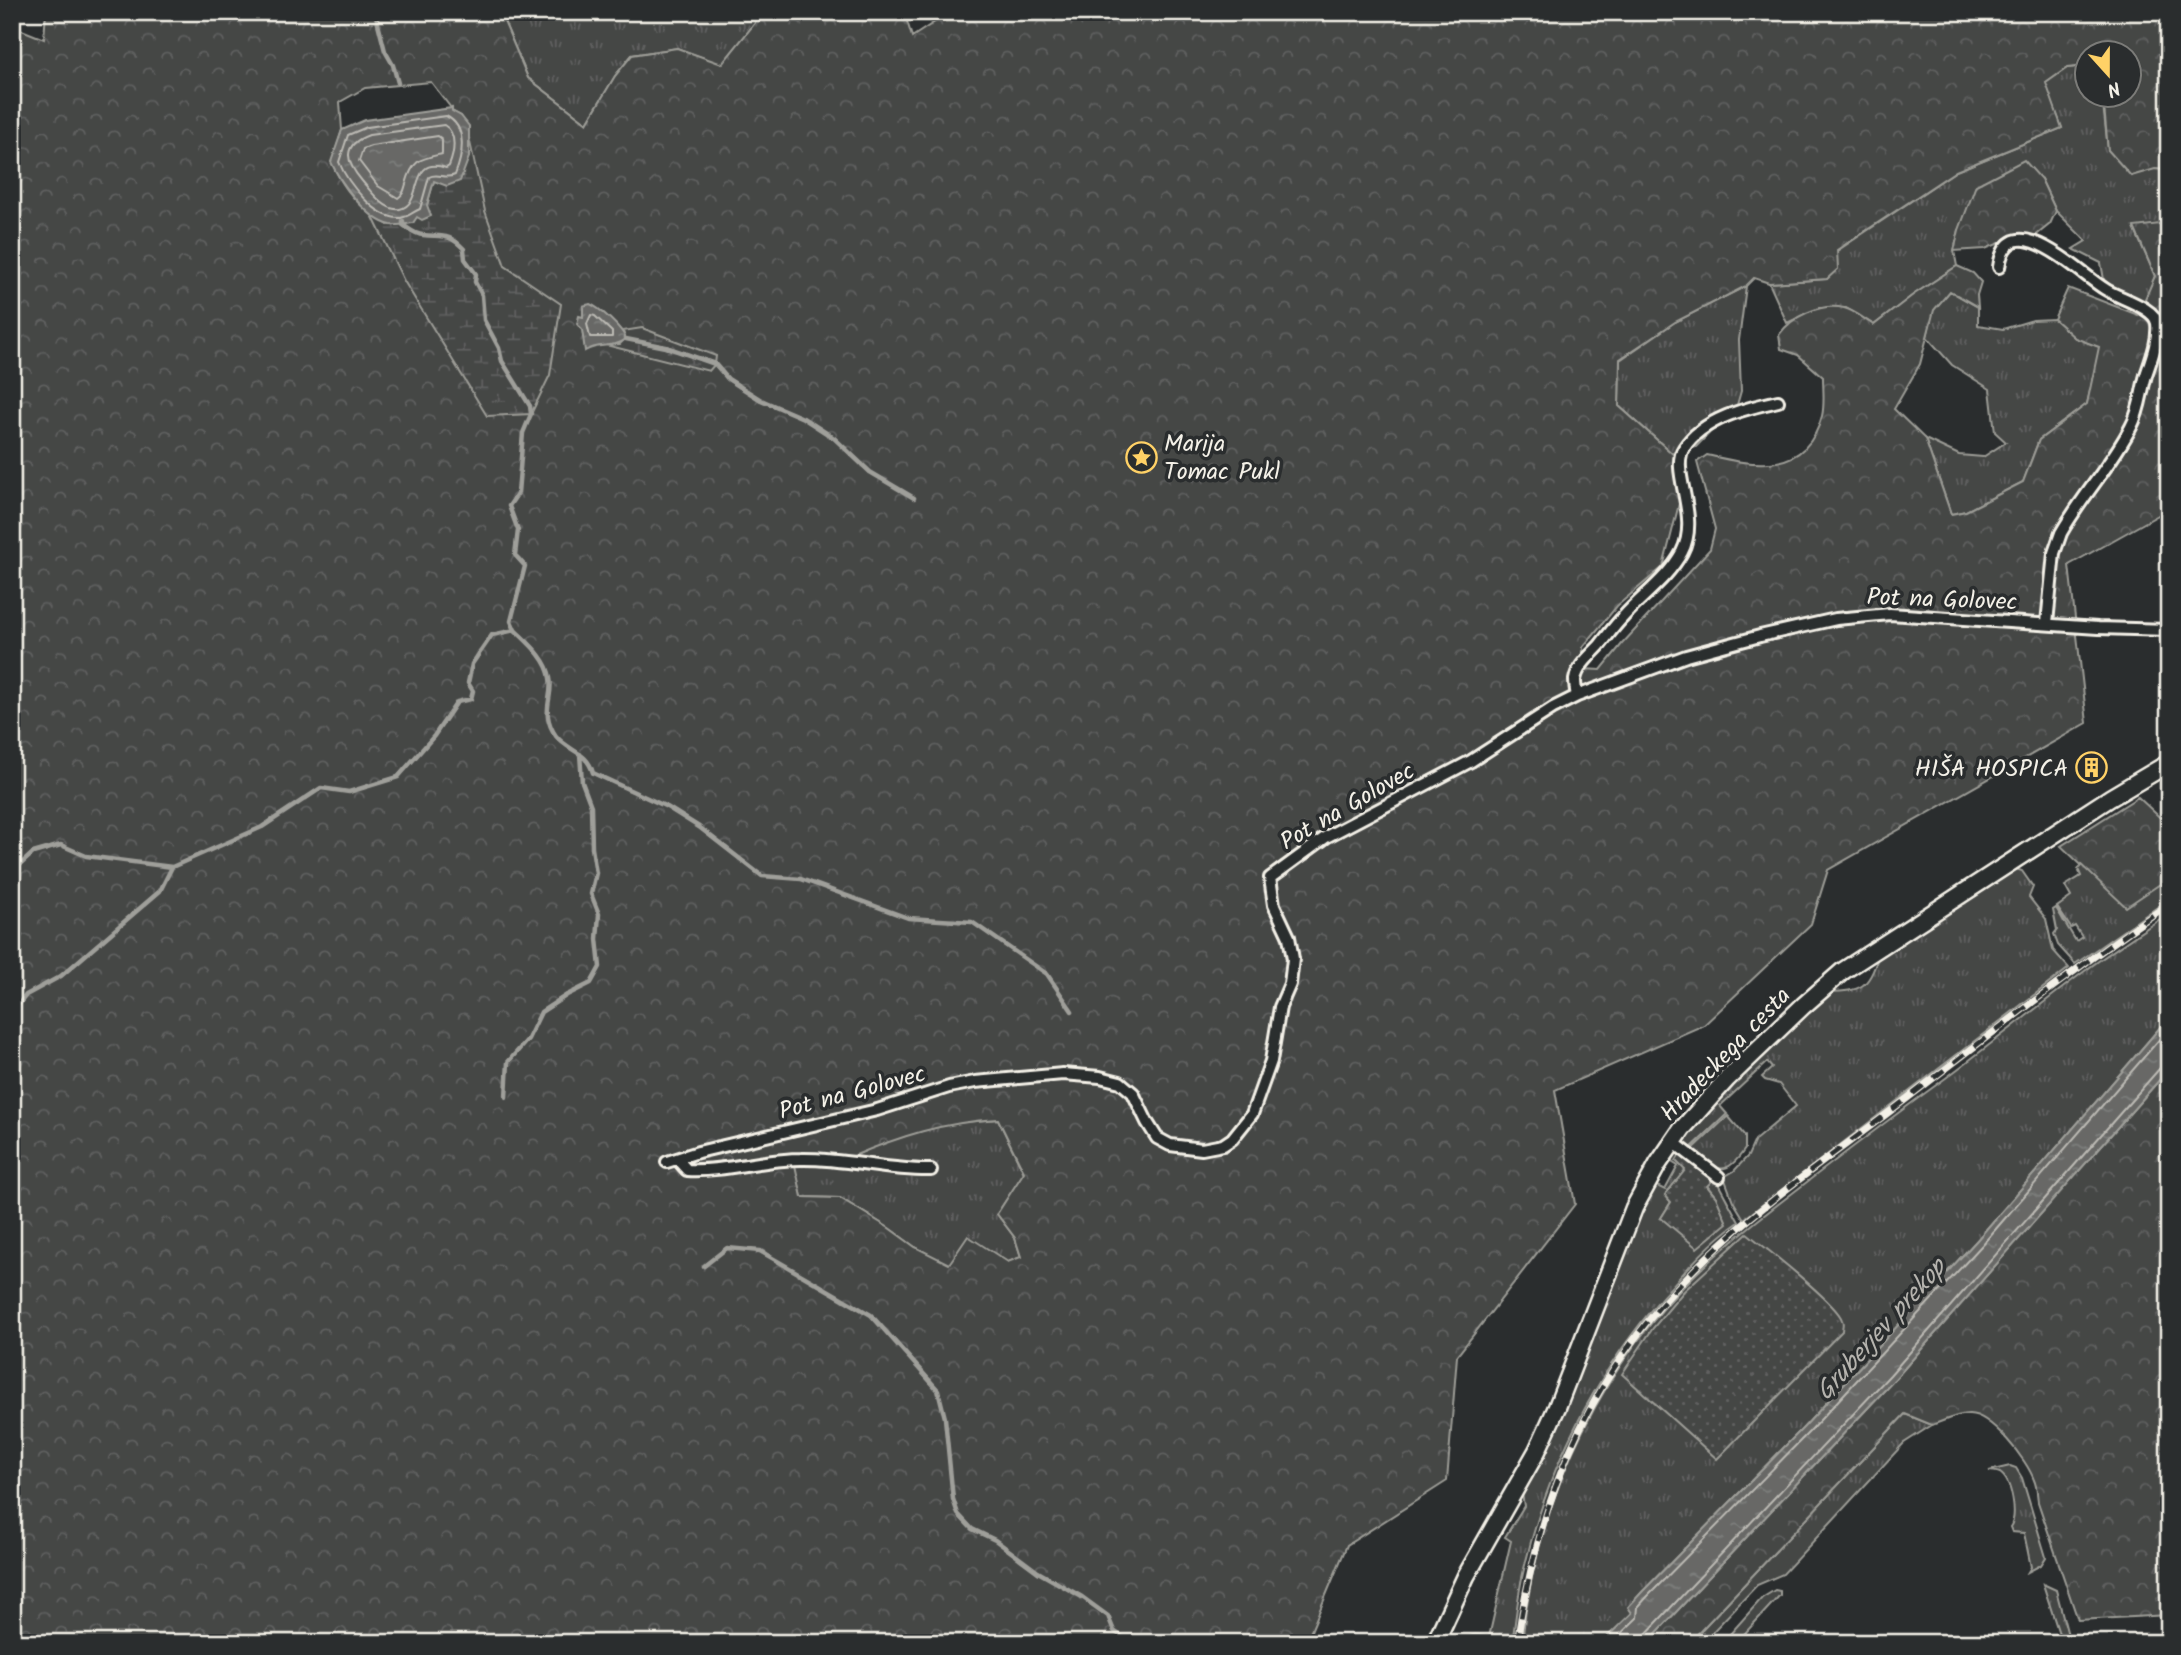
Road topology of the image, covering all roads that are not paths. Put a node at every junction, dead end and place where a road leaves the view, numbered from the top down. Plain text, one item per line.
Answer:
1 (1999, 267) dead end
2 (1778, 401) dead end
3 (2047, 623) junction
4 (2169, 630) edge
5 (1577, 696) junction
6 (2169, 763) edge
7 (1672, 1141) junction
8 (931, 1170) dead end
9 (1719, 1177) dead end
10 (1435, 1643) edge

1 - 3 street
2 - 5 street
3 - 4 street, Pot na Golovec
3 - 5 street, Pot na Golovec
5 - 8 street, Pot na Golovec
6 - 7 street, Hradeckega cesta
7 - 9 street
7 - 10 street, Hradeckega cesta

